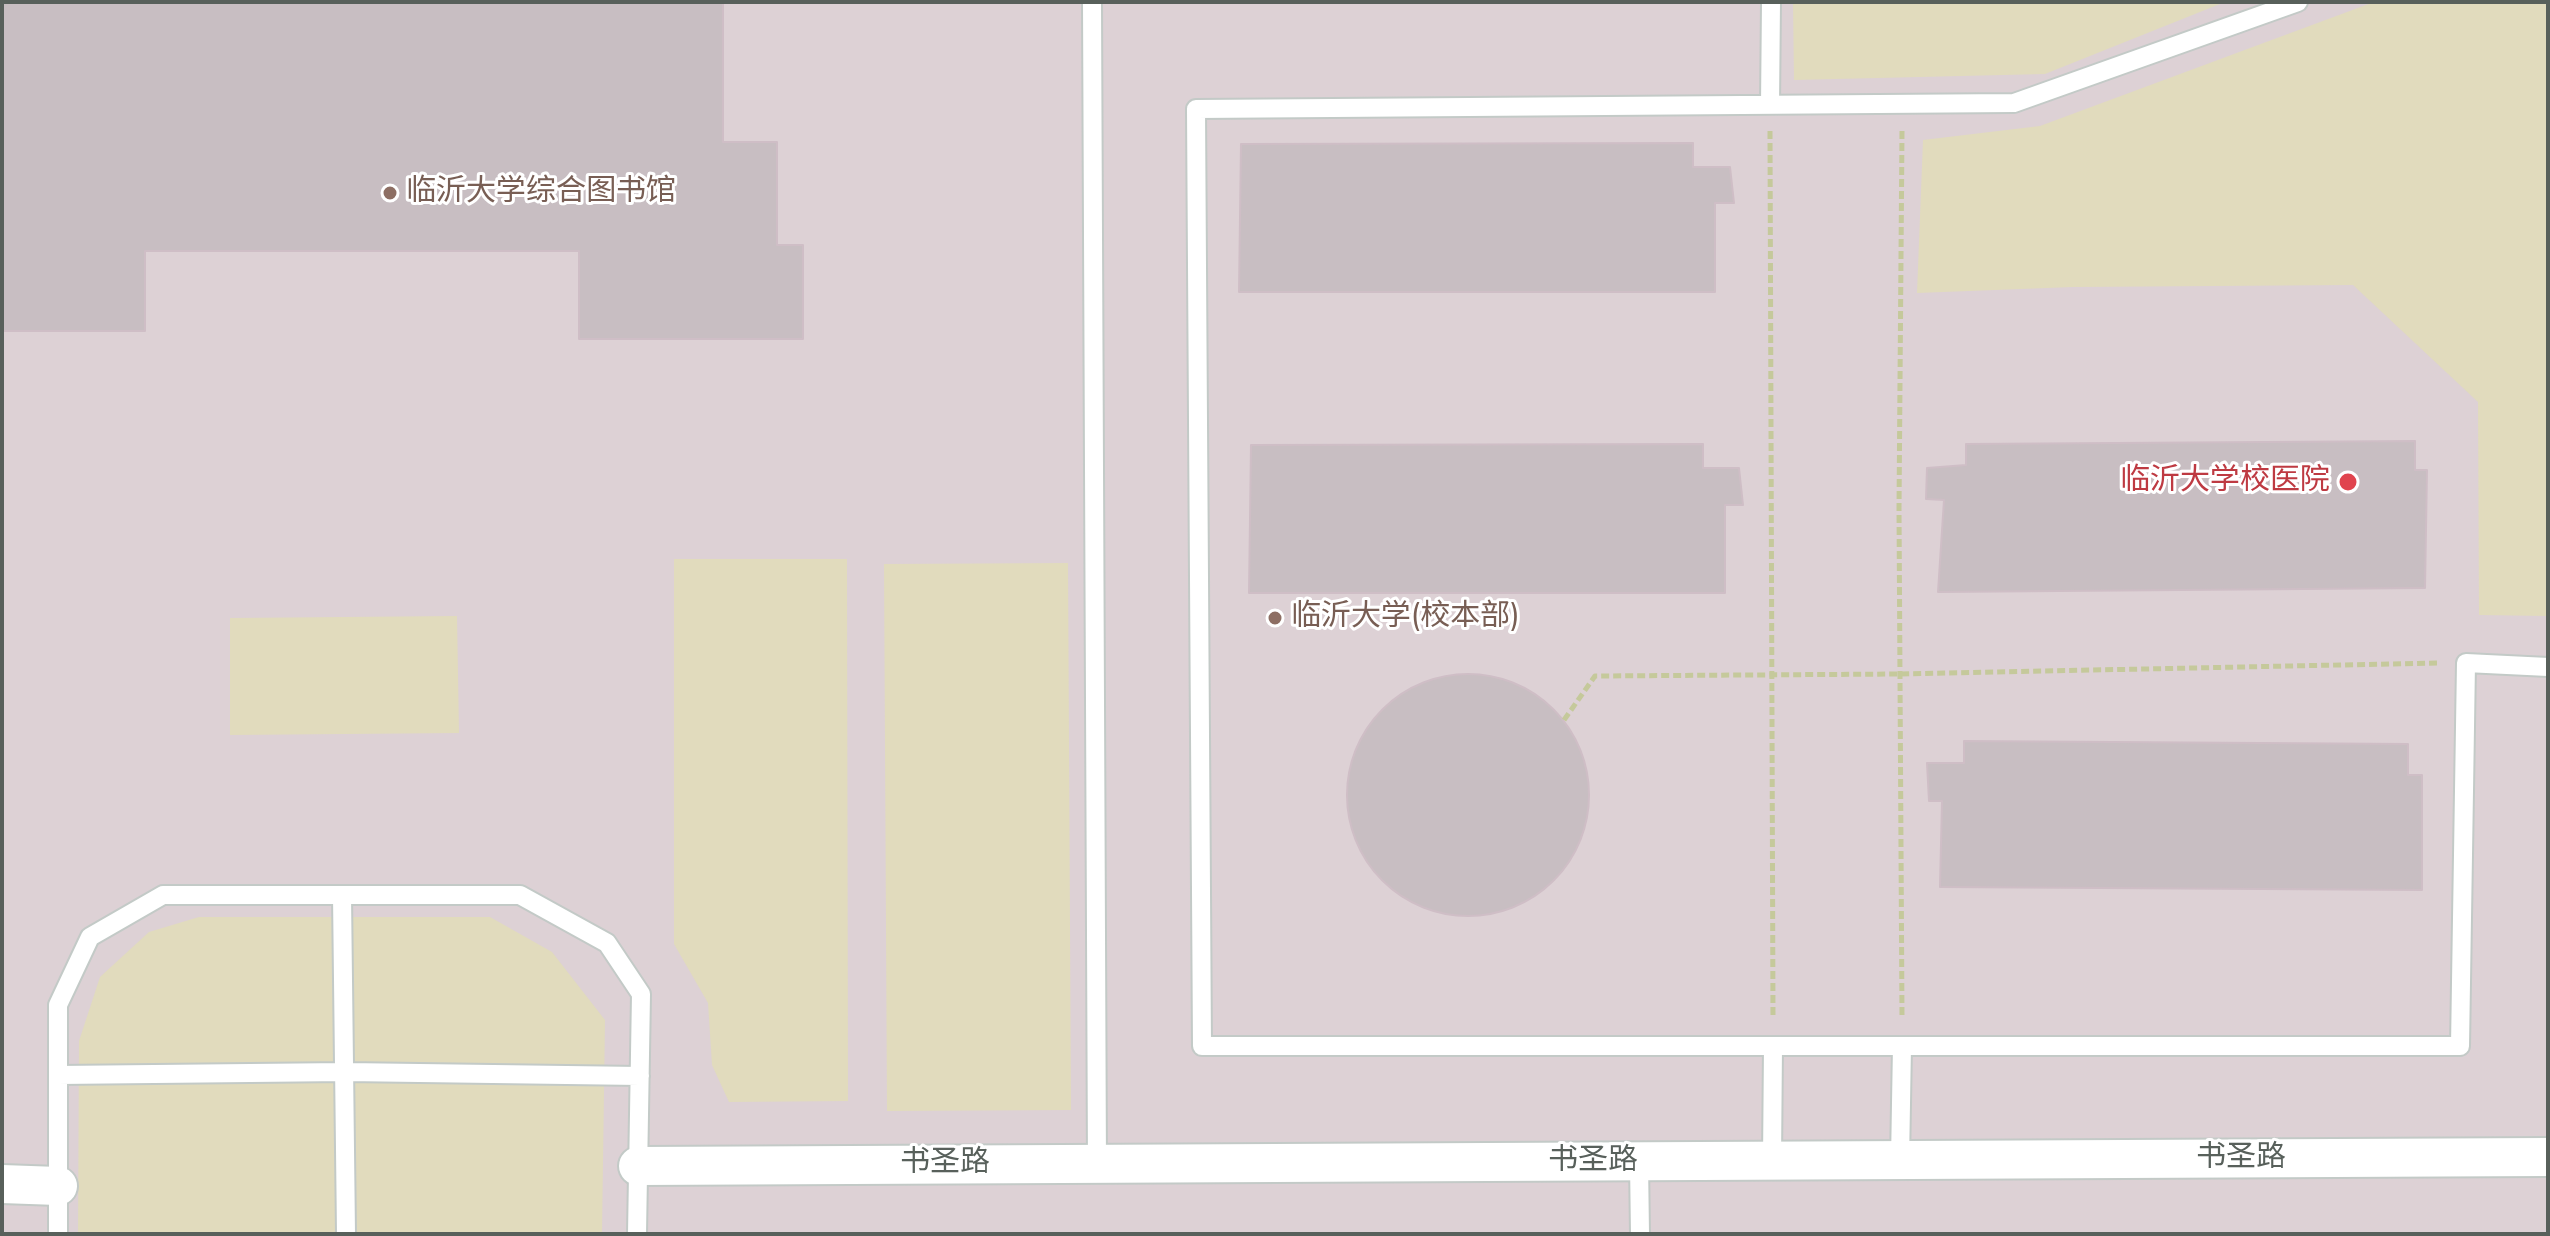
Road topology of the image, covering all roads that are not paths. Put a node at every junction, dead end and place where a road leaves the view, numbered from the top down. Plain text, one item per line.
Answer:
1 (1092, 2) edge
2 (1771, 2) edge
3 (2298, 2) edge
4 (1770, 105) junction
5 (2548, 667) edge
6 (342, 895) junction
7 (1773, 1046) junction
8 (1902, 1046) junction
9 (346, 1072) junction
10 (58, 1075) junction
11 (640, 1076) junction
12 (2548, 1157) edge
13 (1772, 1161) junction
14 (1900, 1161) junction
15 (1639, 1162) junction
16 (1097, 1164) junction
17 (638, 1166) junction
18 (2, 1184) edge
19 (58, 1186) junction
20 (58, 1234) edge
21 (346, 1234) edge
22 (637, 1234) edge
23 (1640, 1234) edge

1 - 16 lane
2 - 4 lane
3 - 4 lane
4 - 7 lane
5 - 8 lane
6 - 9 lane
6 - 10 lane
6 - 11 lane
7 - 8 lane
7 - 13 lane
8 - 14 lane
9 - 10 lane
9 - 11 lane
9 - 21 lane
10 - 19 lane
11 - 17 lane
12 - 14 street, 书圣路
13 - 14 street, 书圣路
13 - 15 street, 书圣路
15 - 16 street, 书圣路
15 - 23 lane
16 - 17 street, 书圣路
17 - 22 lane
18 - 19 street
19 - 20 lane

